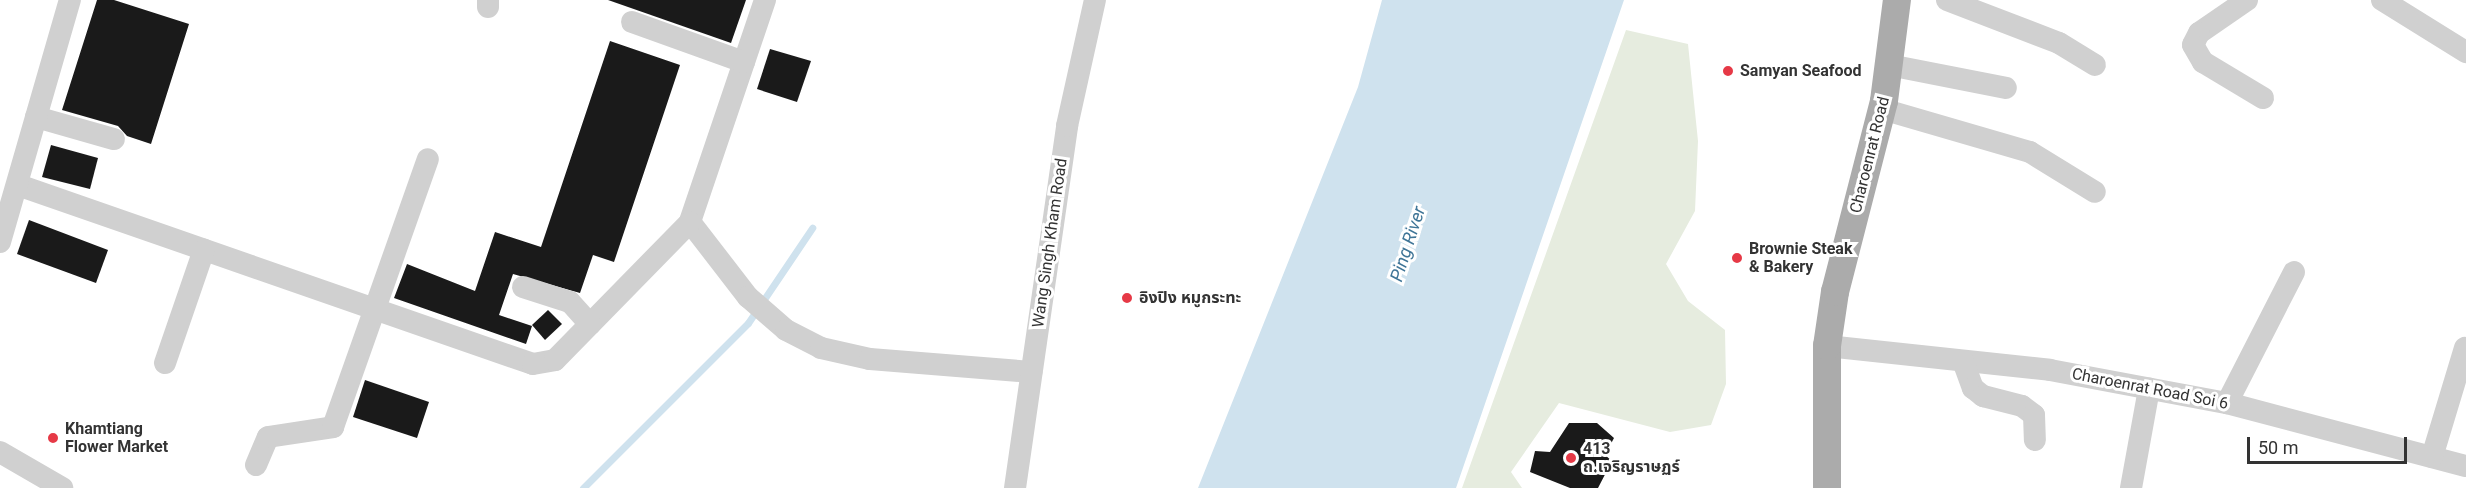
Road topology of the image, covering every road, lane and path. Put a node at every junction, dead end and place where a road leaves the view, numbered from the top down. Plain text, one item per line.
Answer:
1 (70, 0) edge
2 (765, 0) edge
3 (1095, 0) edge
4 (1898, 0) edge
5 (1947, 0) edge
6 (2247, 0) edge
7 (2382, 0) edge
8 (632, 22) dead end
9 (2466, 52) edge
10 (744, 62) junction
11 (2095, 64) dead end
12 (1889, 65) junction
13 (2006, 88) dead end
14 (2263, 98) dead end
15 (1882, 110) junction
16 (36, 117) junction
17 (114, 139) dead end
18 (428, 159) dead end
19 (18, 185) junction
20 (2096, 192) dead end
21 (690, 222) junction
22 (0, 242) edge
23 (204, 250) junction
24 (2294, 272) dead end
25 (523, 287) dead end
26 (370, 309) junction
27 (590, 324) junction
28 (1827, 346) junction
29 (2465, 348) edge
30 (1963, 361) junction
31 (165, 363) dead end
32 (1031, 372) junction
33 (2149, 389) junction
34 (2227, 404) junction
35 (2035, 440) dead end
36 (0, 452) edge
37 (2432, 457) junction
38 (256, 465) dead end
39 (2466, 466) edge
40 (62, 488) edge
41 (1015, 488) edge
42 (1827, 488) edge
43 (2131, 488) edge

1 - 16 street
2 - 10 street
3 - 32 street, Wang Singh Kham Road
4 - 12 main road, Charoenrat Road
5 - 11 street
6 - 14 street
7 - 9 street
8 - 10 street
10 - 21 street
12 - 13 street
12 - 15 main road, Charoenrat Road
15 - 20 street
15 - 28 main road, Charoenrat Road
16 - 17 street
16 - 19 street
18 - 26 street
19 - 22 street
19 - 23 street
21 - 27 street
21 - 32 street
23 - 26 street
23 - 31 street
24 - 34 street
25 - 27 street
26 - 27 street
26 - 38 street
28 - 30 street, Charoenrat Road Soi 6
28 - 42 main road, Charoenrat Road
29 - 37 street
30 - 33 street, Charoenrat Road Soi 6
30 - 35 street
32 - 41 street, Wang Singh Kham Road
33 - 34 street, Charoenrat Road Soi 6
33 - 43 street
34 - 37 street, Charoenrat Road Soi 6
36 - 40 street
37 - 39 street, Charoenrat Road Soi 6

